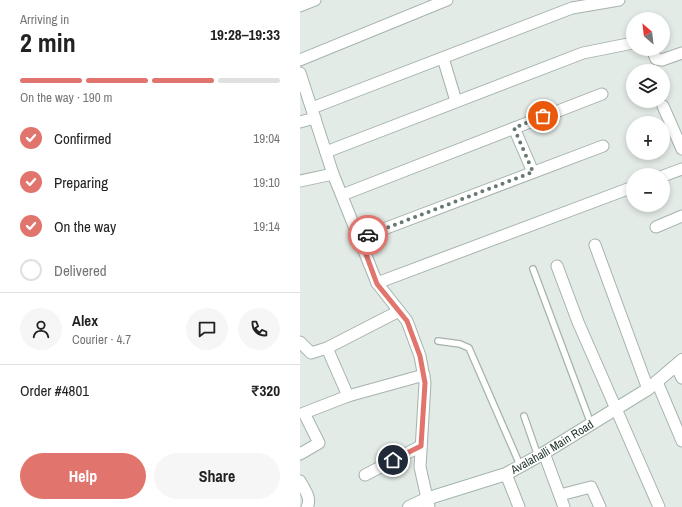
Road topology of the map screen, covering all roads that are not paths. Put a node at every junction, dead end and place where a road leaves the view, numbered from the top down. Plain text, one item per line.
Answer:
1 (315, 0) edge
2 (447, 0) edge
3 (619, 0) edge
4 (300, 6) edge
5 (626, 44) edge
6 (682, 53) edge
7 (655, 56) edge
8 (443, 58) junction
9 (300, 60) edge
10 (300, 73) edge
11 (602, 94) dead end
12 (456, 101) junction
13 (665, 108) edge
14 (314, 113) junction
15 (300, 122) edge
16 (514, 128) junction
17 (603, 146) dead end
18 (682, 148) edge
19 (326, 152) junction
20 (682, 168) edge
21 (533, 172) junction
22 (670, 173) edge
23 (333, 174) junction
24 (300, 181) edge
25 (626, 190) edge
26 (342, 195) junction
27 (682, 216) edge
28 (656, 227) dead end
29 (360, 238) junction
30 (595, 245) dead end
31 (557, 266) dead end
32 (533, 270) dead end
33 (377, 284) junction
34 (399, 311) junction
35 (438, 341) dead end
36 (300, 342) edge
37 (327, 348) junction
38 (679, 363) edge
39 (424, 375) junction
40 (682, 378) edge
41 (653, 386) junction
42 (348, 396) junction
43 (616, 409) junction
44 (524, 416) dead end
45 (591, 424) junction
46 (682, 441) edge
47 (421, 446) junction
48 (300, 454) edge
49 (541, 455) junction
50 (520, 465) junction
51 (506, 474) junction
52 (365, 475) dead end
53 (300, 481) edge
54 (560, 495) junction
55 (428, 503) edge
56 (307, 507) edge
57 (409, 507) edge
58 (519, 507) edge
59 (564, 507) edge
60 (600, 507) edge
61 (659, 507) edge

1 - 4 street
2 - 9 street
3 - 8 street
5 - 12 street
6 - 7 street
8 - 12 street
8 - 14 street
10 - 14 street
11 - 16 street
12 - 19 street
13 - 18 street
14 - 15 street
14 - 19 street
16 - 21 street
16 - 26 street
17 - 21 street
19 - 23 street
20 - 22 street
21 - 29 street
23 - 24 street
23 - 26 street
25 - 33 street
26 - 29 street
27 - 28 street
29 - 33 street
30 - 41 street
31 - 43 street
32 - 45 lane
33 - 34 street
34 - 37 street
34 - 39 street
35 - 50 lane
36 - 37 street
37 - 42 street
38 - 40 street
38 - 41 main road, Avalahalli Main Road
39 - 42 street
39 - 47 street
41 - 43 main road, Avalahalli Main Road
41 - 46 street
42 - 48 street
43 - 45 main road, Avalahalli Main Road
43 - 61 street
44 - 49 lane
45 - 49 main road, Avalahalli Main Road
47 - 52 street
47 - 55 street
49 - 50 main road, Avalahalli Main Road
49 - 54 street
50 - 51 main road, Avalahalli Main Road
51 - 55 main road, Avalahalli Main Road
51 - 58 street
53 - 56 street
54 - 59 street
54 - 60 street
55 - 57 main road, Avalahalli Main Road

